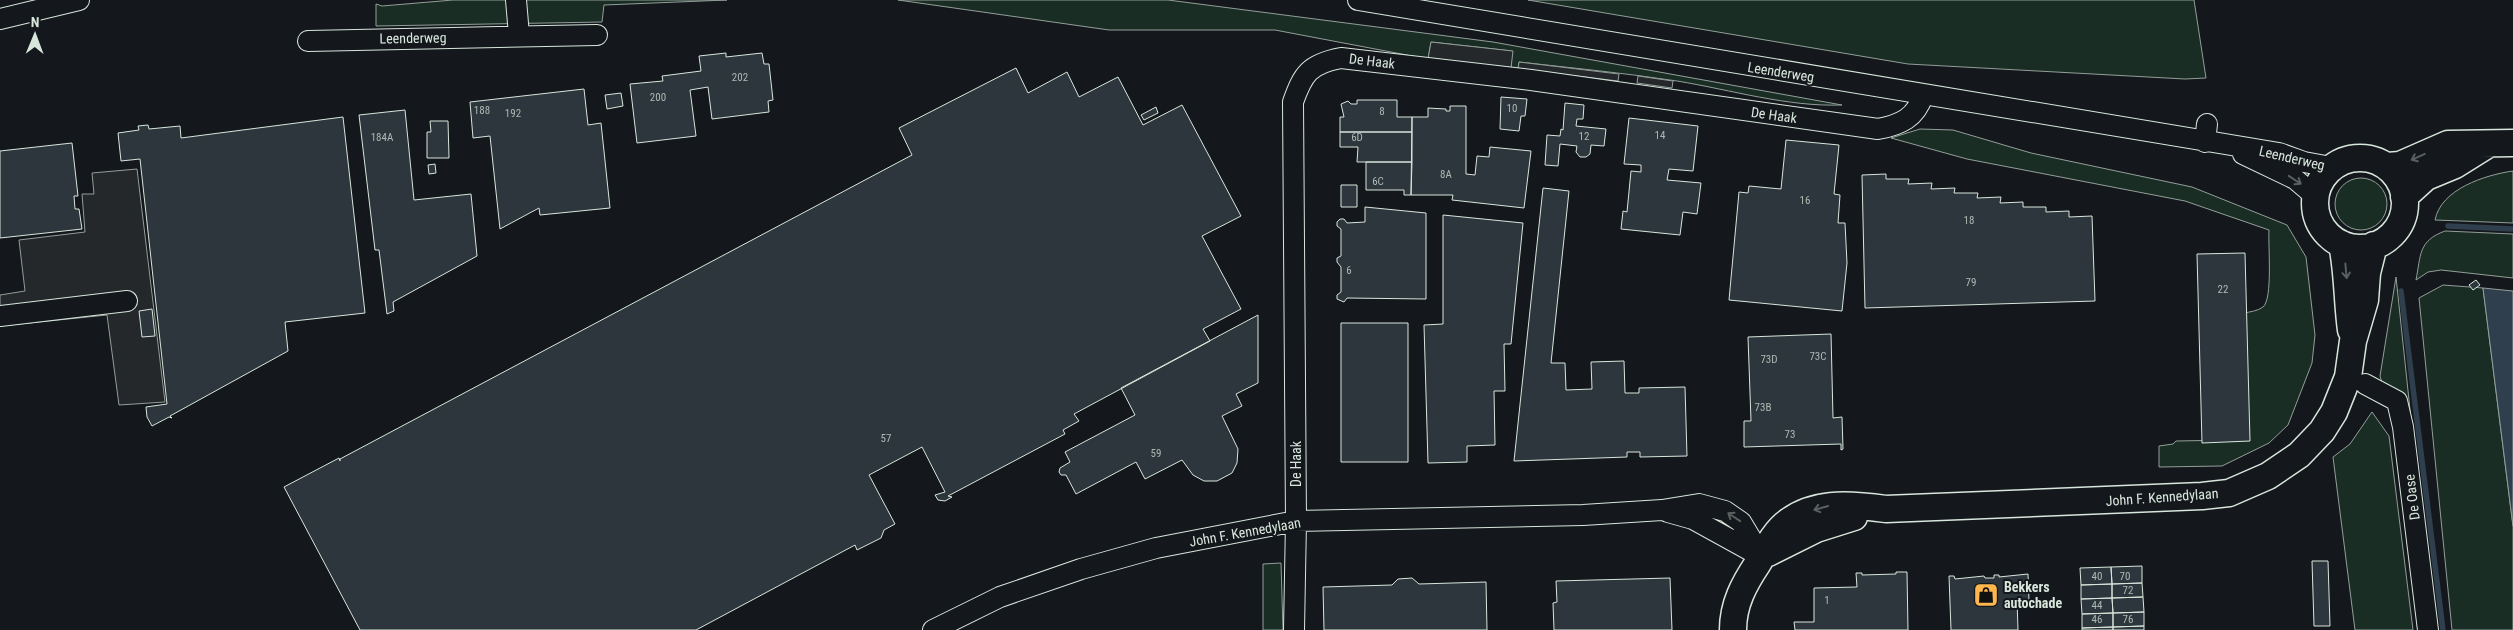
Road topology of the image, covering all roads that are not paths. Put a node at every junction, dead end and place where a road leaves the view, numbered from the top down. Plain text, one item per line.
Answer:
1 (79, 0) edge
2 (516, 0) edge
3 (1358, 0) edge
4 (0, 19) edge
5 (519, 35) junction
6 (598, 35) dead end
7 (308, 41) dead end
8 (1923, 95) junction
9 (2212, 137) junction
10 (2513, 143) edge
11 (2488, 145) junction
12 (2387, 166) junction
13 (2331, 167) junction
14 (2316, 197) junction
15 (2404, 197) junction
16 (2342, 244) junction
17 (2374, 245) junction
18 (128, 301) dead end
19 (0, 316) edge
20 (2353, 340) junction
21 (2364, 384) dead end
22 (1296, 521) junction
23 (1762, 557) junction
24 (933, 630) edge
25 (1294, 630) edge
26 (1733, 630) edge
27 (2428, 630) edge

1 - 4 street
2 - 5 street
3 - 8 street, Leenderweg
5 - 6 street, Leenderweg
5 - 7 street, Leenderweg
8 - 9 street, Leenderweg
8 - 22 street, De Haak
9 - 13 street, Leenderweg
9 -> 14 street, Leenderweg
10 - 11 main road
11 -> 12 main road
11 - 15 main road
12 - 13 main road
12 - 15 main road
13 - 14 main road
14 - 16 main road
15 - 17 main road
16 - 17 main road
16 -> 20 main road, John F. Kennedylaan
17 - 20 main road, John F. Kennedylaan
18 - 19 street
20 - 23 main road, John F. Kennedylaan
21 - 27 street, De Oase
22 - 23 street, John F. Kennedylaan
22 - 24 street, John F. Kennedylaan
22 - 25 street, De Haak
23 - 26 main road

